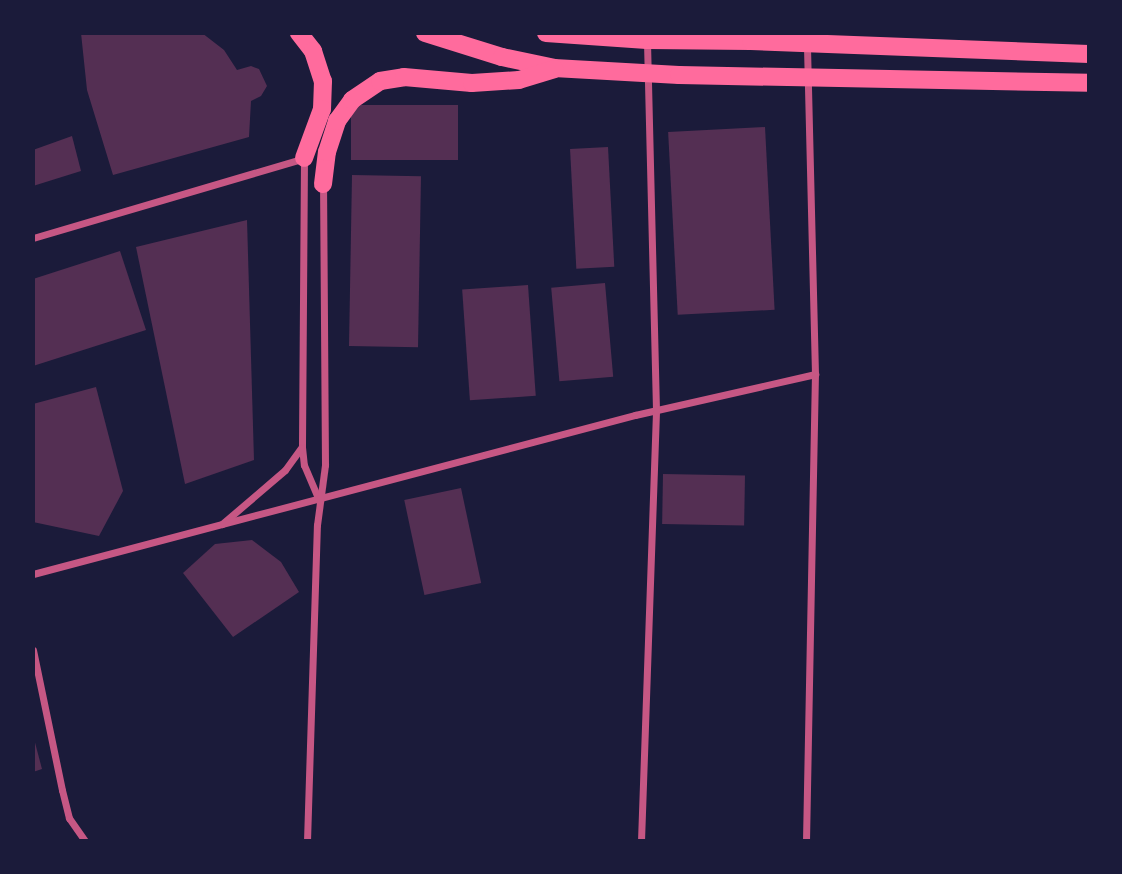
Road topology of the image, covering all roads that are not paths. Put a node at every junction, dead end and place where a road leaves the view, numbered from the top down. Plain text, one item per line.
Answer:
1 (299, 33) edge
2 (425, 33) edge
3 (546, 33) edge
4 (642, 37) edge
5 (807, 43) junction
6 (1089, 54) edge
7 (554, 68) junction
8 (647, 73) junction
9 (807, 76) junction
10 (1089, 83) edge
11 (304, 158) junction
12 (323, 184) joint
13 (33, 238) edge
14 (815, 374) junction
15 (656, 410) junction
16 (302, 447) junction
17 (319, 500) junction
18 (221, 525) junction
19 (33, 574) edge
20 (33, 650) edge
21 (85, 841) edge
22 (307, 841) edge
23 (641, 841) edge
24 (806, 841) edge

1 - 11 main road
2 - 7 main road
3 - 4 main road
4 - 5 main road
4 - 8 street
5 - 6 main road
5 - 9 street
7 - 8 main road
7 - 12 main road
8 - 9 main road
8 - 15 street
9 - 10 main road
9 - 14 street
11 - 13 street
11 - 16 street
12 - 17 street
14 - 15 street
14 - 24 street
15 - 17 street
15 - 23 street
16 - 17 street
16 - 18 street
17 - 18 street
17 - 22 street
18 - 19 street
20 - 21 street

